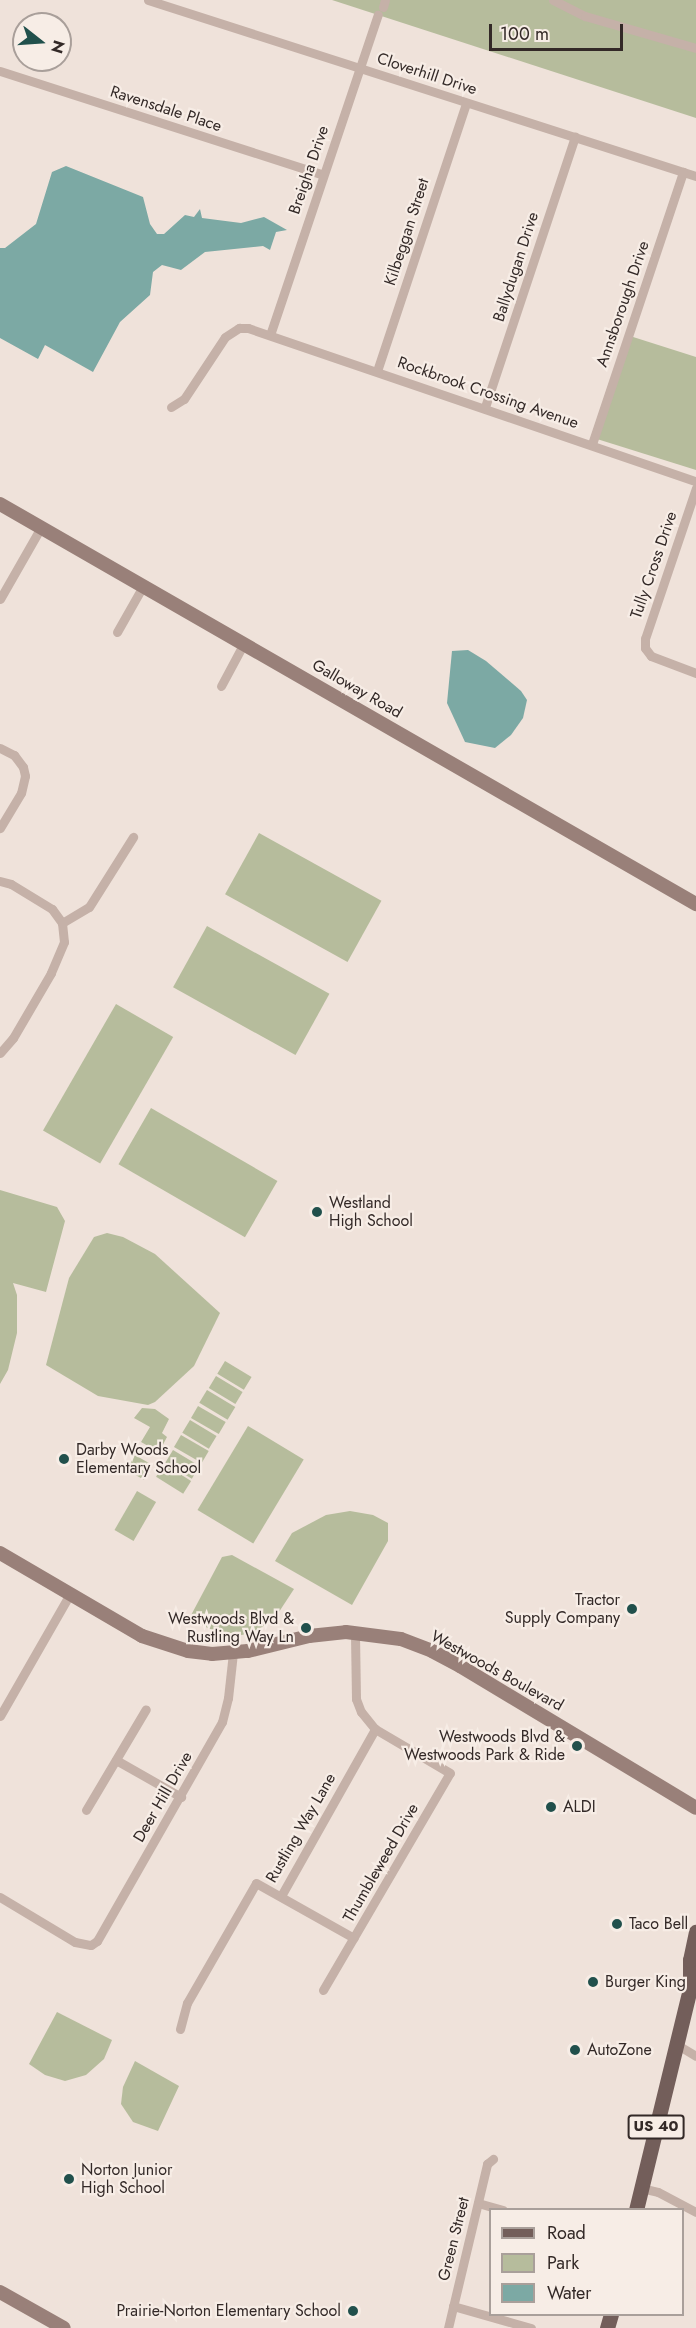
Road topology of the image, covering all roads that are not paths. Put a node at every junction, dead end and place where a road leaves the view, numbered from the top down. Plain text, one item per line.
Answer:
1 (148, 0) edge
2 (553, 0) edge
3 (382, 7) edge
4 (696, 48) edge
5 (360, 68) junction
6 (0, 71) edge
7 (466, 103) junction
8 (574, 137) junction
9 (683, 172) junction
10 (323, 175) junction
11 (696, 176) edge
12 (270, 336) junction
13 (377, 371) junction
14 (485, 407) junction
15 (171, 408) dead end
16 (592, 444) junction
17 (696, 481) edge
18 (696, 488) edge
19 (0, 504) edge
20 (41, 527) junction
21 (143, 586) junction
22 (0, 600) edge
23 (117, 632) dead end
24 (244, 643) junction
25 (696, 673) edge
26 (220, 686) dead end
27 (0, 748) edge
28 (0, 828) edge
29 (133, 837) dead end
30 (0, 881) edge
31 (696, 904) edge
32 (62, 923) junction
33 (0, 1053) edge
34 (0, 1554) edge
35 (70, 1594) junction
36 (355, 1633) junction
37 (234, 1653) junction
38 (146, 1709) dead end
39 (0, 1716) edge
40 (375, 1729) junction
41 (116, 1760) junction
42 (181, 1797) junction
43 (696, 1808) edge
44 (86, 1810) dead end
45 (281, 1896) junction
46 (0, 1897) edge
47 (696, 1932) edge
48 (354, 1938) junction
49 (693, 1983) edge
50 (323, 1990) dead end
51 (180, 2029) dead end
52 (676, 2044) junction
53 (696, 2056) edge
54 (493, 2159) dead end
55 (641, 2188) junction
56 (478, 2203) junction
57 (497, 2208) edge
58 (636, 2208) edge
59 (696, 2212) edge
60 (0, 2292) edge
61 (453, 2306) junction
62 (64, 2328) edge
63 (448, 2328) edge
64 (531, 2328) edge

1 - 5 street, Cloverhill Drive
2 - 4 street
3 - 5 street, Breigha Drive
5 - 7 street, Cloverhill Drive
5 - 10 street, Breigha Drive
6 - 10 street, Ravensdale Place
7 - 8 street, Cloverhill Drive
7 - 13 street, Kilbeggan Street
8 - 9 street, Cloverhill Drive
8 - 14 street, Ballydugan Drive
9 - 11 street, Cloverhill Drive
9 - 16 street, Annsborough Drive
10 - 12 street, Breigha Drive
12 - 13 street, Rockbrook Crossing Avenue
12 - 15 street, Rockbrook Crossing Avenue
13 - 14 street, Rockbrook Crossing Avenue
14 - 16 street, Rockbrook Crossing Avenue
16 - 17 street, Rockbrook Crossing Avenue
18 - 25 street, Tully Cross Drive
19 - 20 street, Galloway Road
20 - 21 street, Galloway Road
20 - 22 street
21 - 23 street
21 - 24 street, Galloway Road
24 - 26 street
24 - 31 street, Galloway Road
27 - 28 street
29 - 32 street
30 - 32 street
32 - 33 street
34 - 35 street, Westwoods Boulevard
35 - 37 street, Westwoods Boulevard
35 - 39 street
36 - 37 street, Westwoods Boulevard
36 - 40 street
36 - 43 street, Westwoods Boulevard
37 - 42 street, Deer Hill Drive
38 - 41 street
40 - 45 street, Rustling Way Lane
40 - 48 street, Thumbleweed Drive
41 - 42 street
41 - 44 street
42 - 46 street, Deer Hill Drive
45 - 48 street
45 - 51 street, Rustling Way Lane
47 - 49 main road, US 40
48 - 50 street, Thumbleweed Drive
49 - 52 main road, US 40
52 - 53 street
52 - 55 main road, US 40
54 - 56 street, Green Street
55 - 58 main road, US 40
55 - 59 street
56 - 57 street
56 - 61 street, Green Street
60 - 62 street
61 - 63 street, Green Street
61 - 64 street

